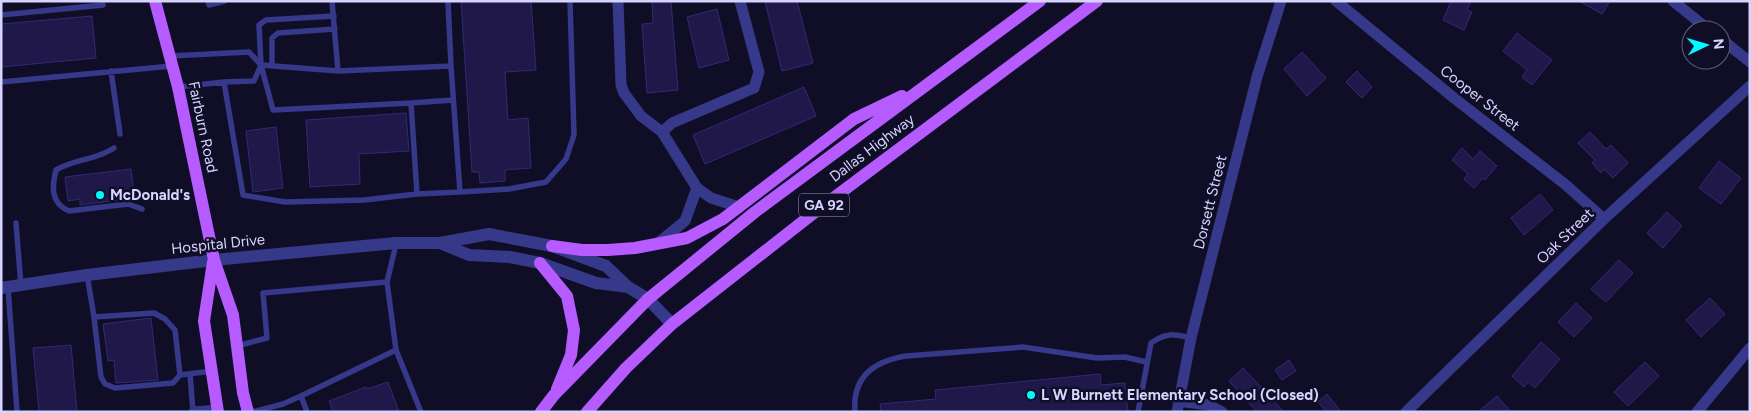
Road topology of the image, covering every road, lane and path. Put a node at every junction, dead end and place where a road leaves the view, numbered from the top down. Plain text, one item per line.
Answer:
1 (155, 1) edge
2 (208, 1) edge
3 (225, 1) edge
4 (332, 1) edge
5 (448, 1) edge
6 (570, 1) edge
7 (618, 1) edge
8 (740, 1) edge
9 (1040, 1) edge
10 (1097, 1) edge
11 (1281, 1) edge
12 (1336, 1) edge
13 (1673, 1) edge
14 (103, 5) dead end
15 (1, 15) edge
16 (334, 16) junction
17 (1697, 20) edge
18 (335, 29) junction
19 (1731, 47) edge
20 (171, 61) junction
21 (1750, 62) edge
22 (261, 65) junction
23 (272, 66) junction
24 (451, 66) junction
25 (111, 71) junction
26 (338, 72) junction
27 (1, 82) edge
28 (224, 82) junction
29 (930, 83) junction
30 (1750, 86) edge
31 (178, 87) junction
32 (453, 100) junction
33 (411, 102) junction
34 (662, 132) junction
35 (120, 134) dead end
36 (114, 148) dead end
37 (697, 188) junction
38 (460, 192) junction
39 (416, 194) junction
40 (739, 207) junction
41 (142, 209) dead end
42 (1604, 220) junction
43 (16, 223) dead end
44 (440, 243) junction
45 (658, 243) junction
46 (396, 244) junction
47 (552, 246) junction
48 (214, 260) junction
49 (540, 262) junction
50 (87, 275) junction
51 (387, 282) junction
52 (10, 287) edge
53 (628, 287) junction
54 (648, 299) junction
55 (94, 317) junction
56 (672, 324) junction
57 (1191, 338) junction
58 (237, 346) junction
59 (1750, 348) edge
60 (396, 350) junction
61 (1146, 362) junction
62 (212, 371) junction
63 (190, 374) junction
64 (180, 376) junction
65 (554, 395) junction
66 (301, 396) junction
67 (1178, 406) edge
68 (218, 411) edge
69 (17, 412) edge
70 (194, 412) edge
71 (248, 412) edge
72 (252, 412) edge
73 (307, 412) edge
74 (421, 412) edge
75 (541, 412) edge
76 (587, 412) edge
77 (855, 412) edge
78 (1138, 412) edge
79 (1222, 412) edge
80 (1406, 412) edge
81 (1697, 412) edge

1 - 20 main road, Fairburn Road
2 - 3 lane
4 - 16 lane
5 - 24 lane
6 - 38 lane
7 - 34 street
8 - 34 street
9 - 29 main road, Dallas Highway / GA 92
10 - 56 main road, Dallas Highway / GA 92
11 - 57 street, Dorsett Street
12 - 42 street, Cooper Street
13 - 17 street
14 - 15 lane
16 - 18 lane
16 - 22 lane
18 - 23 lane
18 - 26 lane
19 - 21 street
20 - 22 lane
20 - 25 lane
20 - 31 main road, Fairburn Road
22 - 23 lane
22 - 28 lane
22 - 33 lane
23 - 26 lane
24 - 26 lane
24 - 32 lane
25 - 27 lane
25 - 35 lane
28 - 31 lane
28 - 39 lane
29 - 40 main road
29 - 54 main road, Dallas Highway / GA 92
30 - 42 street, Oak Street
31 - 48 main road, Fairburn Road
32 - 33 lane
32 - 38 lane
33 - 39 lane
34 - 37 street
36 - 41 lane
37 - 40 street
37 - 45 street
38 - 39 lane
40 - 45 main road
42 - 80 street, Oak Street
43 - 52 lane
44 - 46 street, Hospital Drive
44 - 47 street, Hospital Drive
44 - 49 street, Hospital Drive
45 - 47 main road
46 - 48 street, Hospital Drive
46 - 51 lane
47 - 53 street, Hospital Drive
48 - 50 street, Hospital Drive
48 - 58 main road, Fairburn Road
48 - 62 main road, Fairburn Road
49 - 53 street, Hospital Drive
49 - 65 main road
50 - 52 street, Hospital Drive
50 - 55 lane
51 - 58 lane
51 - 60 lane
52 - 69 lane
53 - 54 street, Hospital Drive
54 - 56 street, Hospital Drive
54 - 65 main road, Dallas Highway / GA 92
55 - 64 lane
55 - 64 lane
56 - 76 main road, Dallas Highway / GA 92
57 - 61 lane
57 - 67 street, Dorsett Street
58 - 71 main road, Fairburn Road
59 - 81 street
60 - 66 lane
60 - 74 lane
61 - 77 lane
61 - 78 lane
62 - 63 lane
62 - 68 main road, Fairburn Road
63 - 64 lane
63 - 70 lane
65 - 75 main road, Dallas Highway / GA 92
66 - 72 lane
66 - 73 lane
67 - 79 street
68 - 70 street

